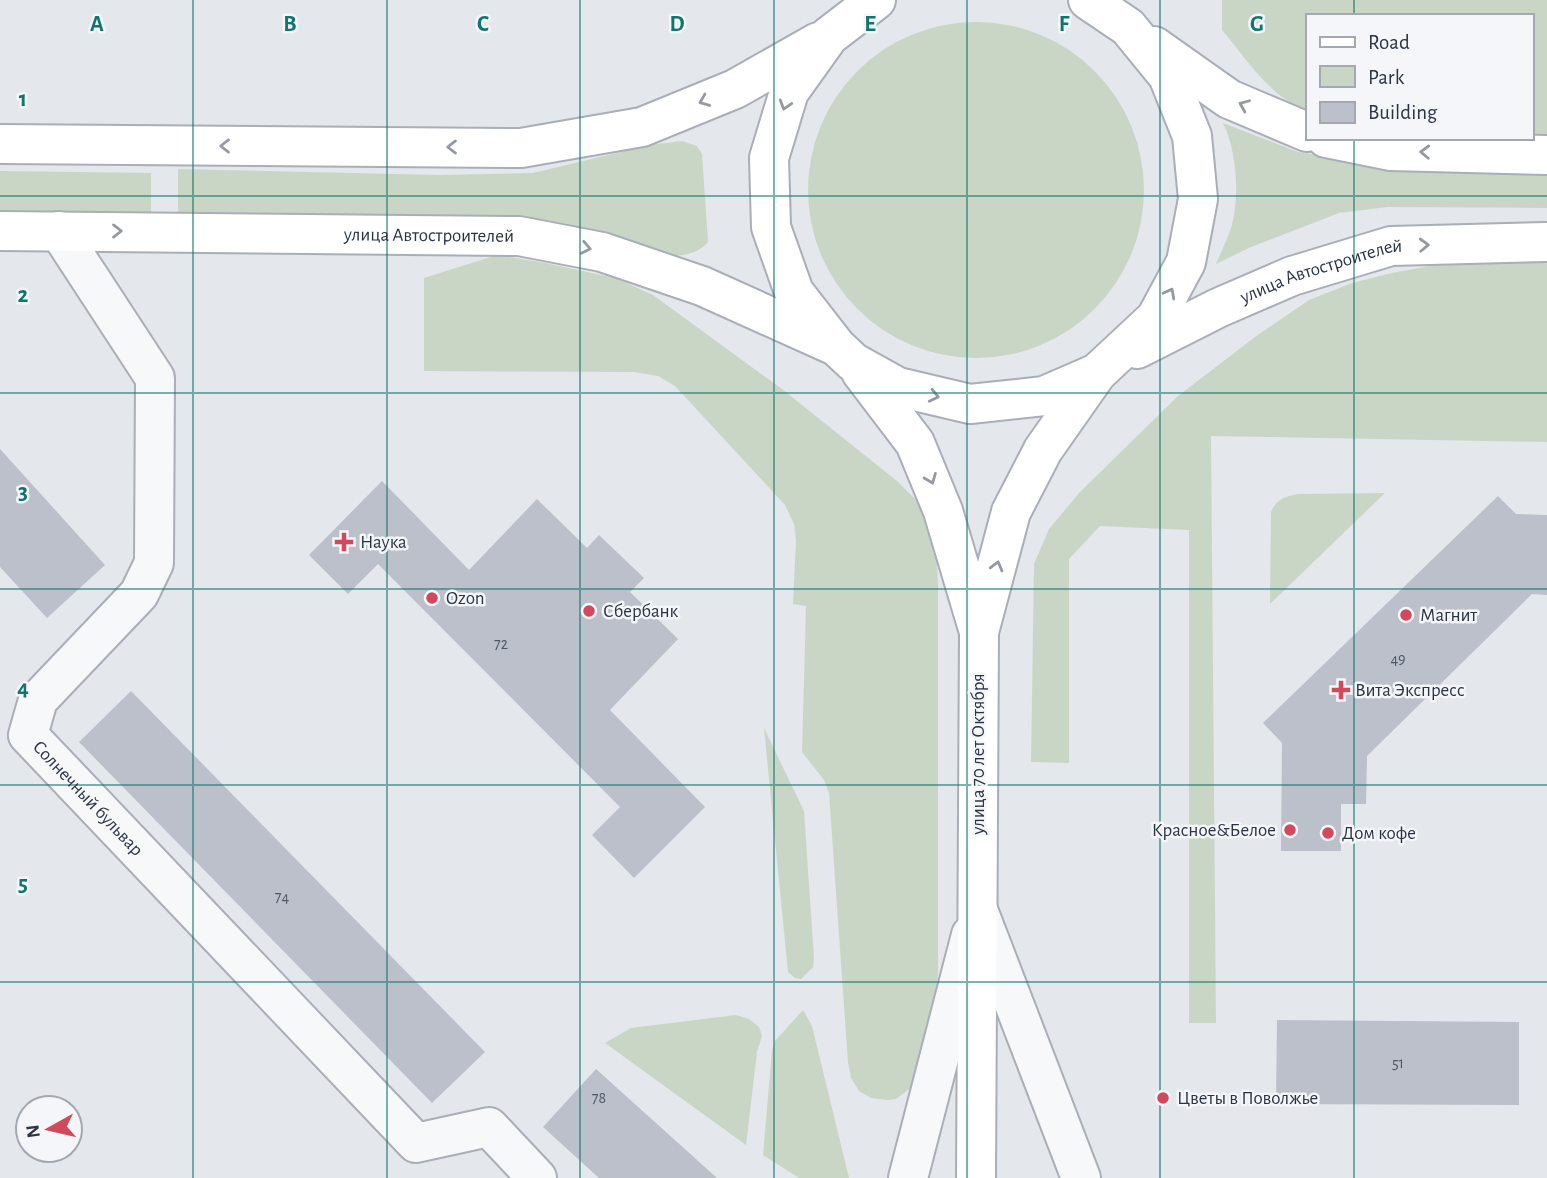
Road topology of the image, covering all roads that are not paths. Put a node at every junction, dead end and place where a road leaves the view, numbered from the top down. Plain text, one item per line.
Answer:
1 (874, 1) edge
2 (1104, 10) edge
3 (829, 36) junction
4 (1306, 132) edge
5 (1336, 140) edge
6 (0, 144) edge
7 (1547, 155) edge
8 (0, 230) edge
9 (59, 231) junction
10 (1547, 242) edge
11 (844, 354) junction
12 (1104, 368) junction
13 (979, 632) junction
14 (978, 910) junction
15 (537, 1178) edge
16 (908, 1178) edge
17 (976, 1178) edge
18 (1081, 1178) edge

1 - 3 main road
4 -> 2 main road
12 -> 2 main road
3 -> 6 main road
3 -> 11 main road, улица 70 лет Октября
7 -> 5 main road
8 - 9 main road, улица Автостроителей
9 -> 11 main road, улица Автостроителей
9 - 15 street, Солнечный бульвар
12 -> 10 main road, улица Автостроителей
11 -> 12 main road, улица Автостроителей
11 -> 13 main road, улица 70 лет Октября
13 -> 12 main road
13 - 14 main road, улица 70 лет Октября
14 - 16 street
14 - 17 main road, улица 70 лет Октября
14 - 18 street

